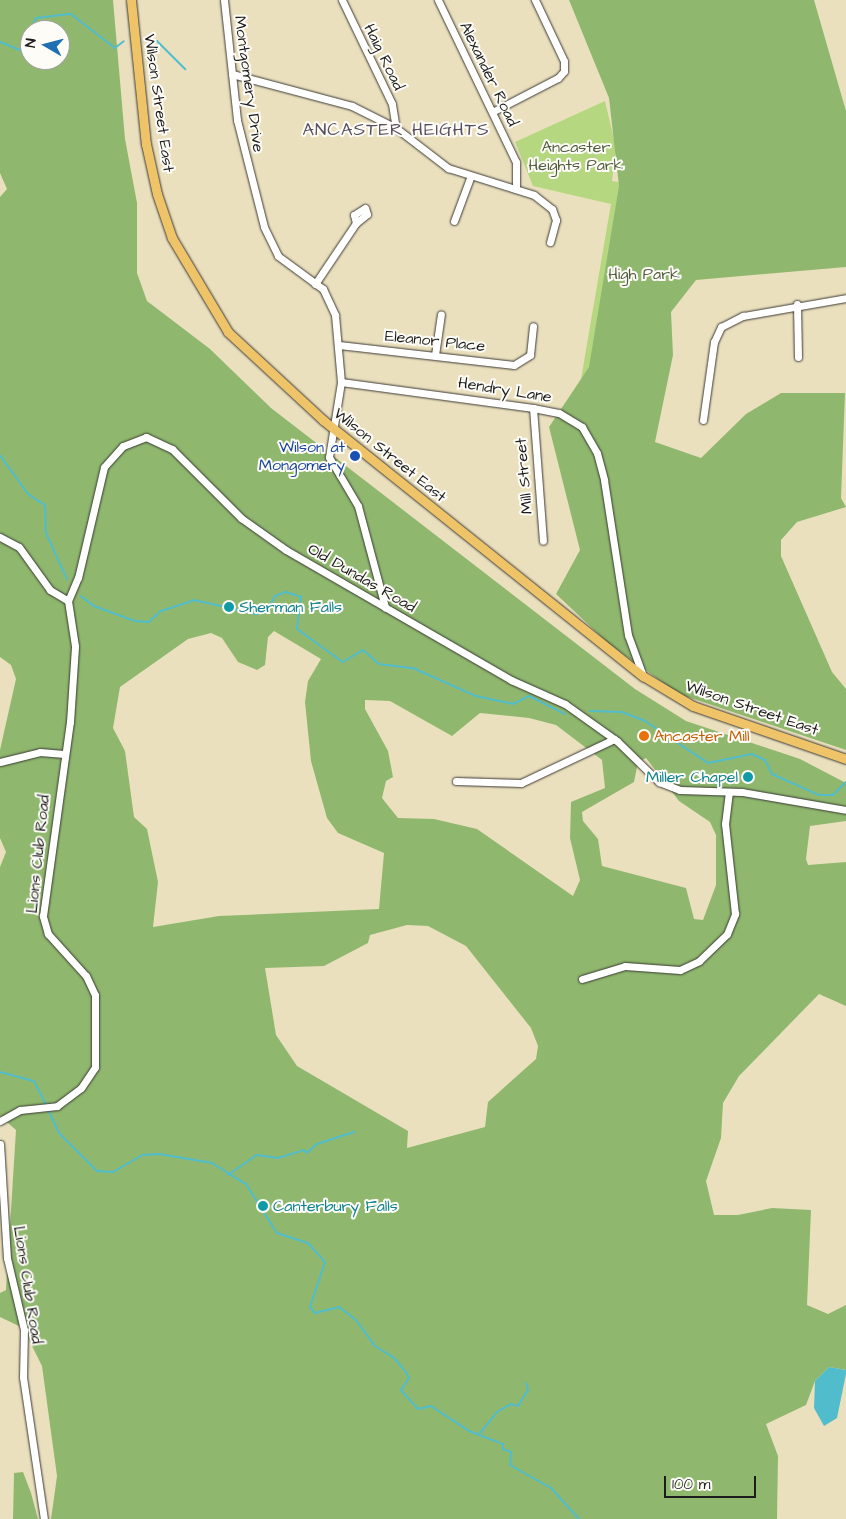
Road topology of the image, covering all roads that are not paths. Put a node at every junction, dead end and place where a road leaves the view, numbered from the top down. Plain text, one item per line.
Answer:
1 (131, 0) edge
2 (224, 0) edge
3 (342, 0) edge
4 (438, 0) edge
5 (535, 0) edge
6 (232, 74) junction
7 (494, 111) junction
8 (396, 128) junction
9 (470, 178) junction
10 (516, 189) junction
11 (454, 221) dead end
12 (356, 223) dead end
13 (550, 242) dead end
14 (315, 284) junction
15 (846, 298) edge
16 (797, 304) junction
17 (441, 314) dead end
18 (533, 326) dead end
19 (339, 345) junction
20 (435, 354) junction
21 (798, 357) dead end
22 (341, 382) junction
23 (533, 408) junction
24 (704, 420) dead end
25 (333, 429) junction
26 (0, 537) edge
27 (543, 541) dead end
28 (70, 599) junction
29 (385, 607) junction
30 (643, 676) junction
31 (614, 739) junction
32 (64, 754) junction
33 (846, 759) edge
34 (0, 762) edge
35 (456, 781) dead end
36 (729, 792) junction
37 (846, 810) edge
38 (582, 979) dead end
39 (0, 1121) edge
40 (0, 1144) edge
41 (44, 1519) edge

1 - 25 main road, Wilson Street East
2 - 6 street, Montgomery Drive
3 - 8 street, Haig Road
4 - 7 street, Alexander Road
5 - 7 street
6 - 8 street
6 - 14 street, Montgomery Drive
7 - 10 street, Alexander Road
8 - 9 street
9 - 10 street
9 - 11 street
10 - 13 street
12 - 14 street
14 - 19 street, Montgomery Drive
15 - 16 street
16 - 21 street
16 - 24 street
17 - 20 street
18 - 20 street, Eleanor Place
19 - 20 street, Eleanor Place
19 - 22 street, Montgomery Drive
22 - 23 street, Hendry Lane
22 - 25 street, Montgomery Drive
23 - 27 street, Mill Street
23 - 30 street, Hendry Lane
25 - 29 street, Montgomery Drive
25 - 30 main road, Wilson Street East
26 - 28 street
28 - 29 street, Old Dundas Road
28 - 32 street, Lions Club Road
29 - 31 street, Old Dundas Road
30 - 33 main road, Wilson Street East
31 - 35 street
31 - 36 street, Old Dundas Road
32 - 34 street
32 - 39 street, Lions Club Road
36 - 37 street, Old Dundas Road
36 - 38 street
40 - 41 street, Lions Club Road

